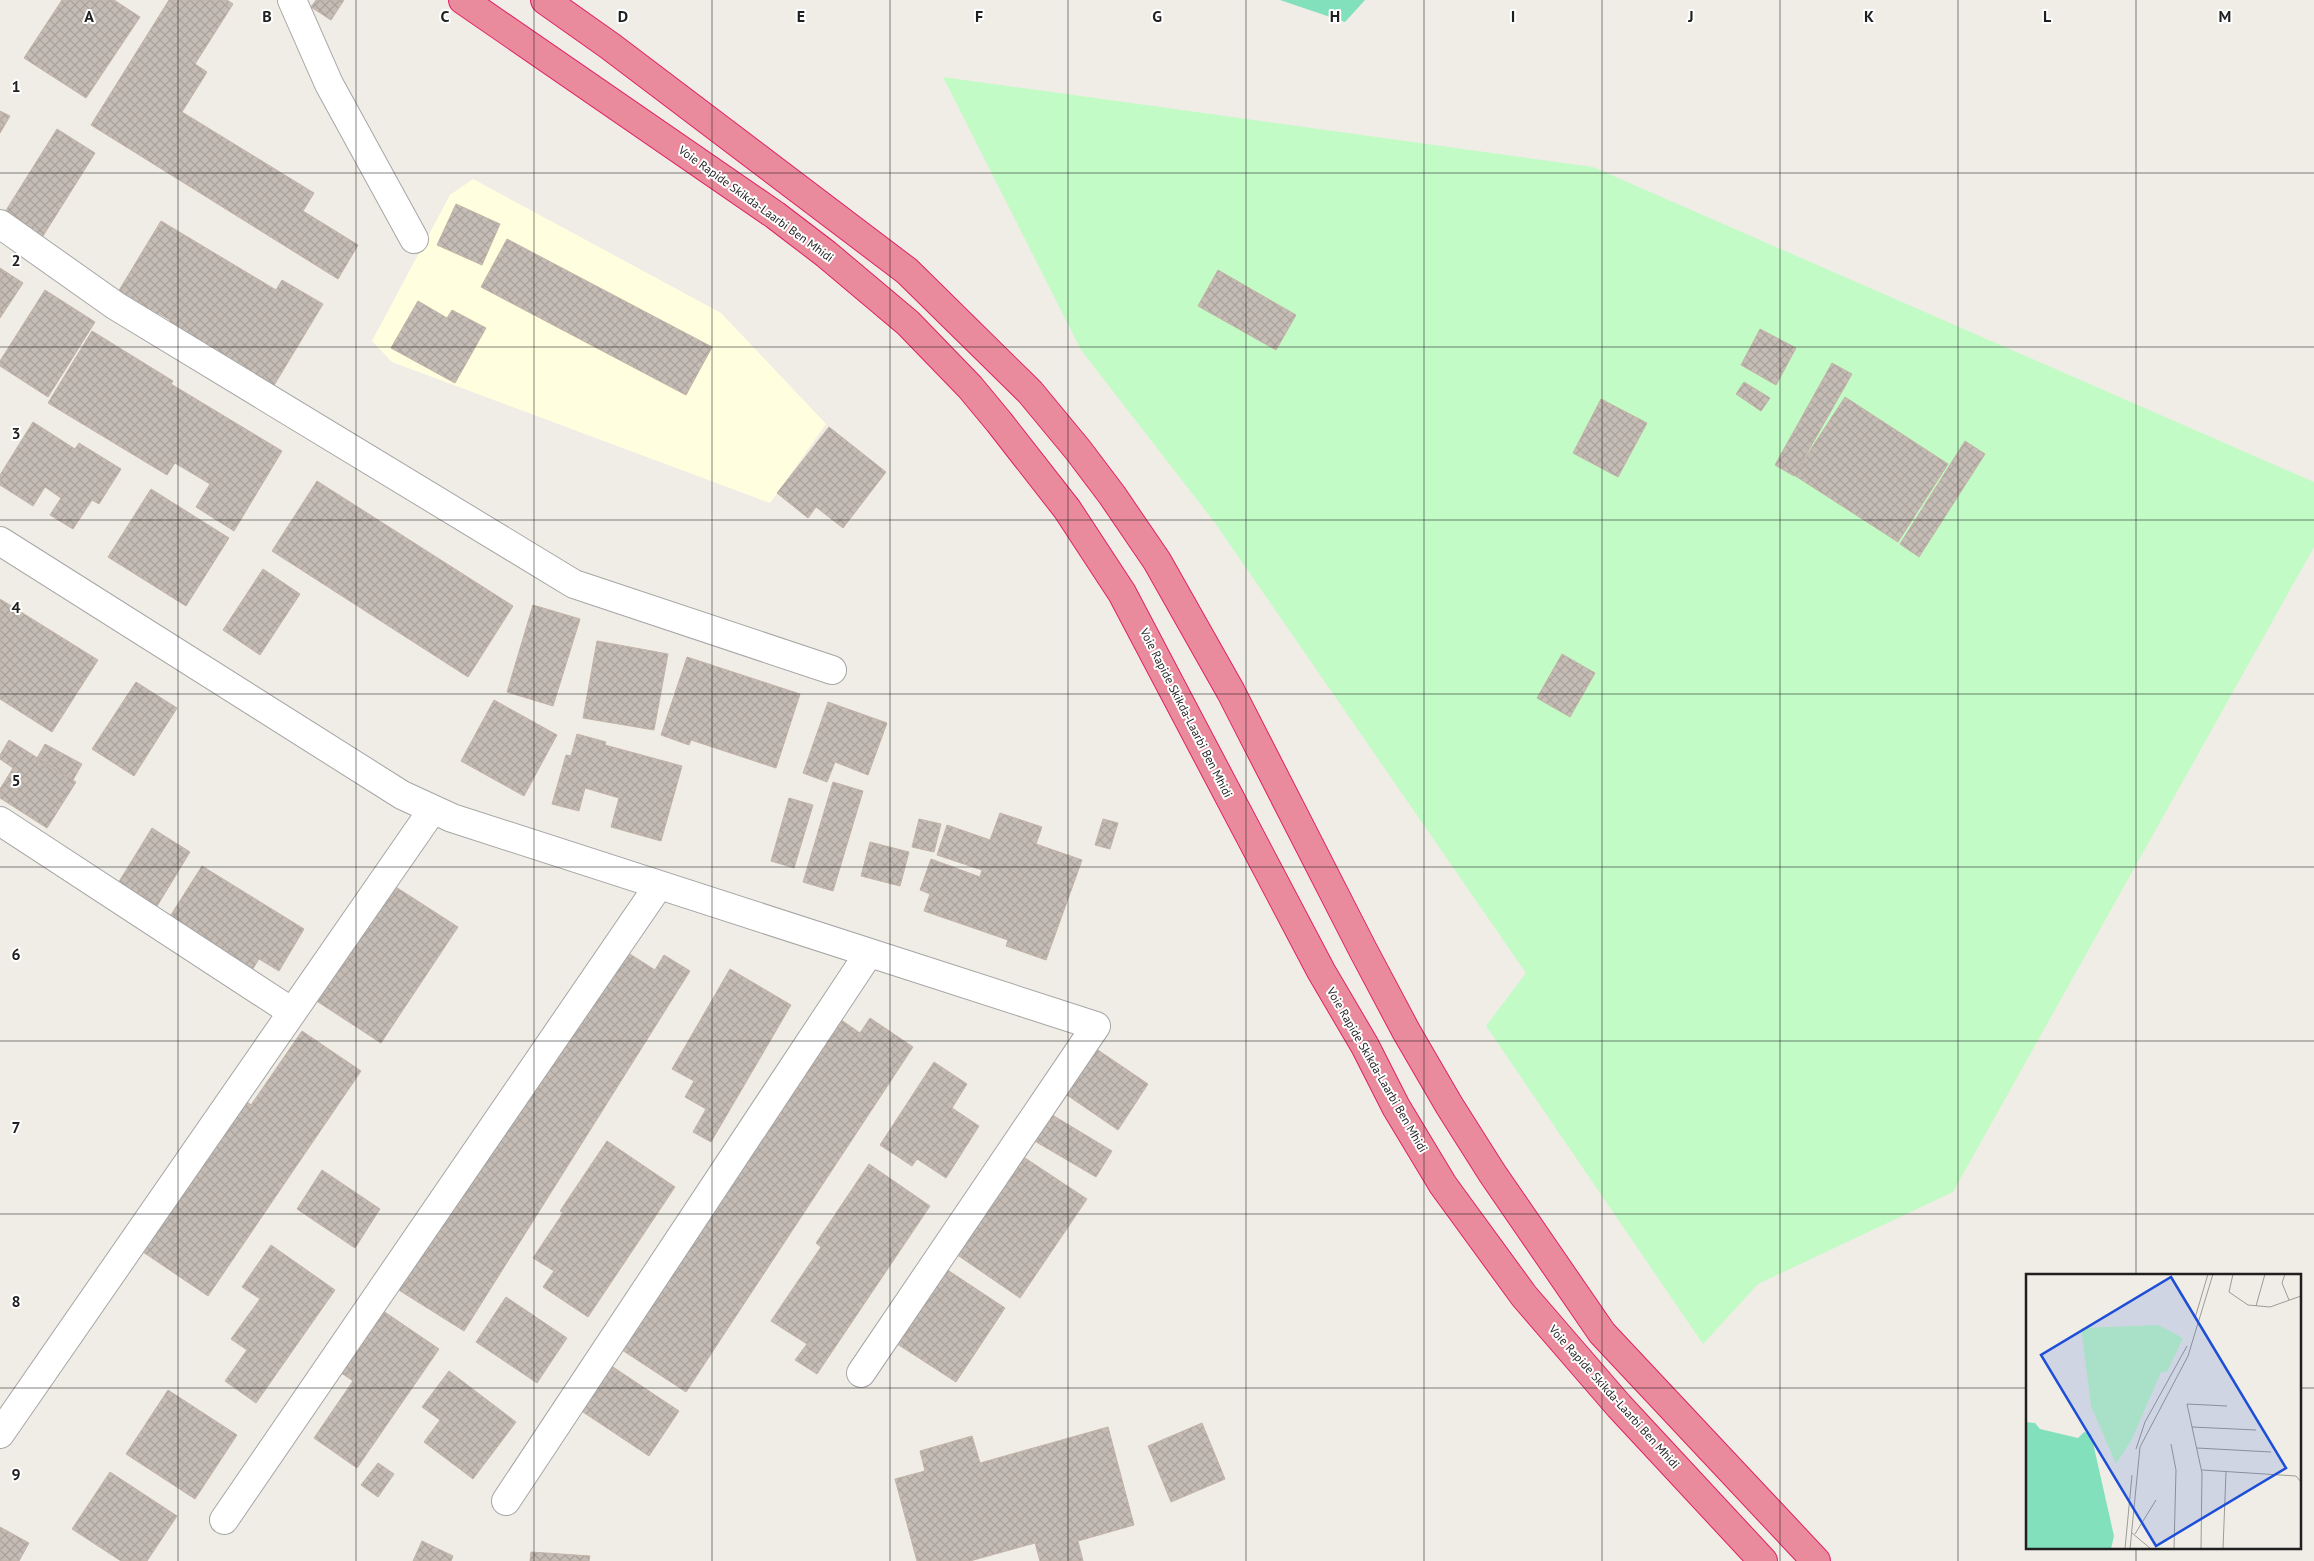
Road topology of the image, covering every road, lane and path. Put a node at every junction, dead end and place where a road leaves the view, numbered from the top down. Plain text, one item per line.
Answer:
1 (292, 0) edge
2 (463, 0) edge
3 (544, 0) edge
4 (0, 224) edge
5 (414, 239) dead end
6 (0, 541) edge
7 (832, 670) dead end
8 (433, 809) junction
9 (0, 821) edge
10 (658, 885) junction
11 (869, 953) junction
12 (292, 1012) junction
13 (862, 1373) dead end
14 (0, 1434) edge
15 (506, 1502) dead end
16 (224, 1520) dead end
17 (1763, 1561) edge
18 (1816, 1561) edge

1 - 5 street
2 - 17 highway, Voie Rapide Skikda-Laarbi Ben Mhidi
3 - 18 highway
4 - 7 street
6 - 8 street
8 - 10 street
8 - 12 street
9 - 12 street
10 - 11 street
10 - 16 street
11 - 13 street
11 - 15 street
12 - 14 street

